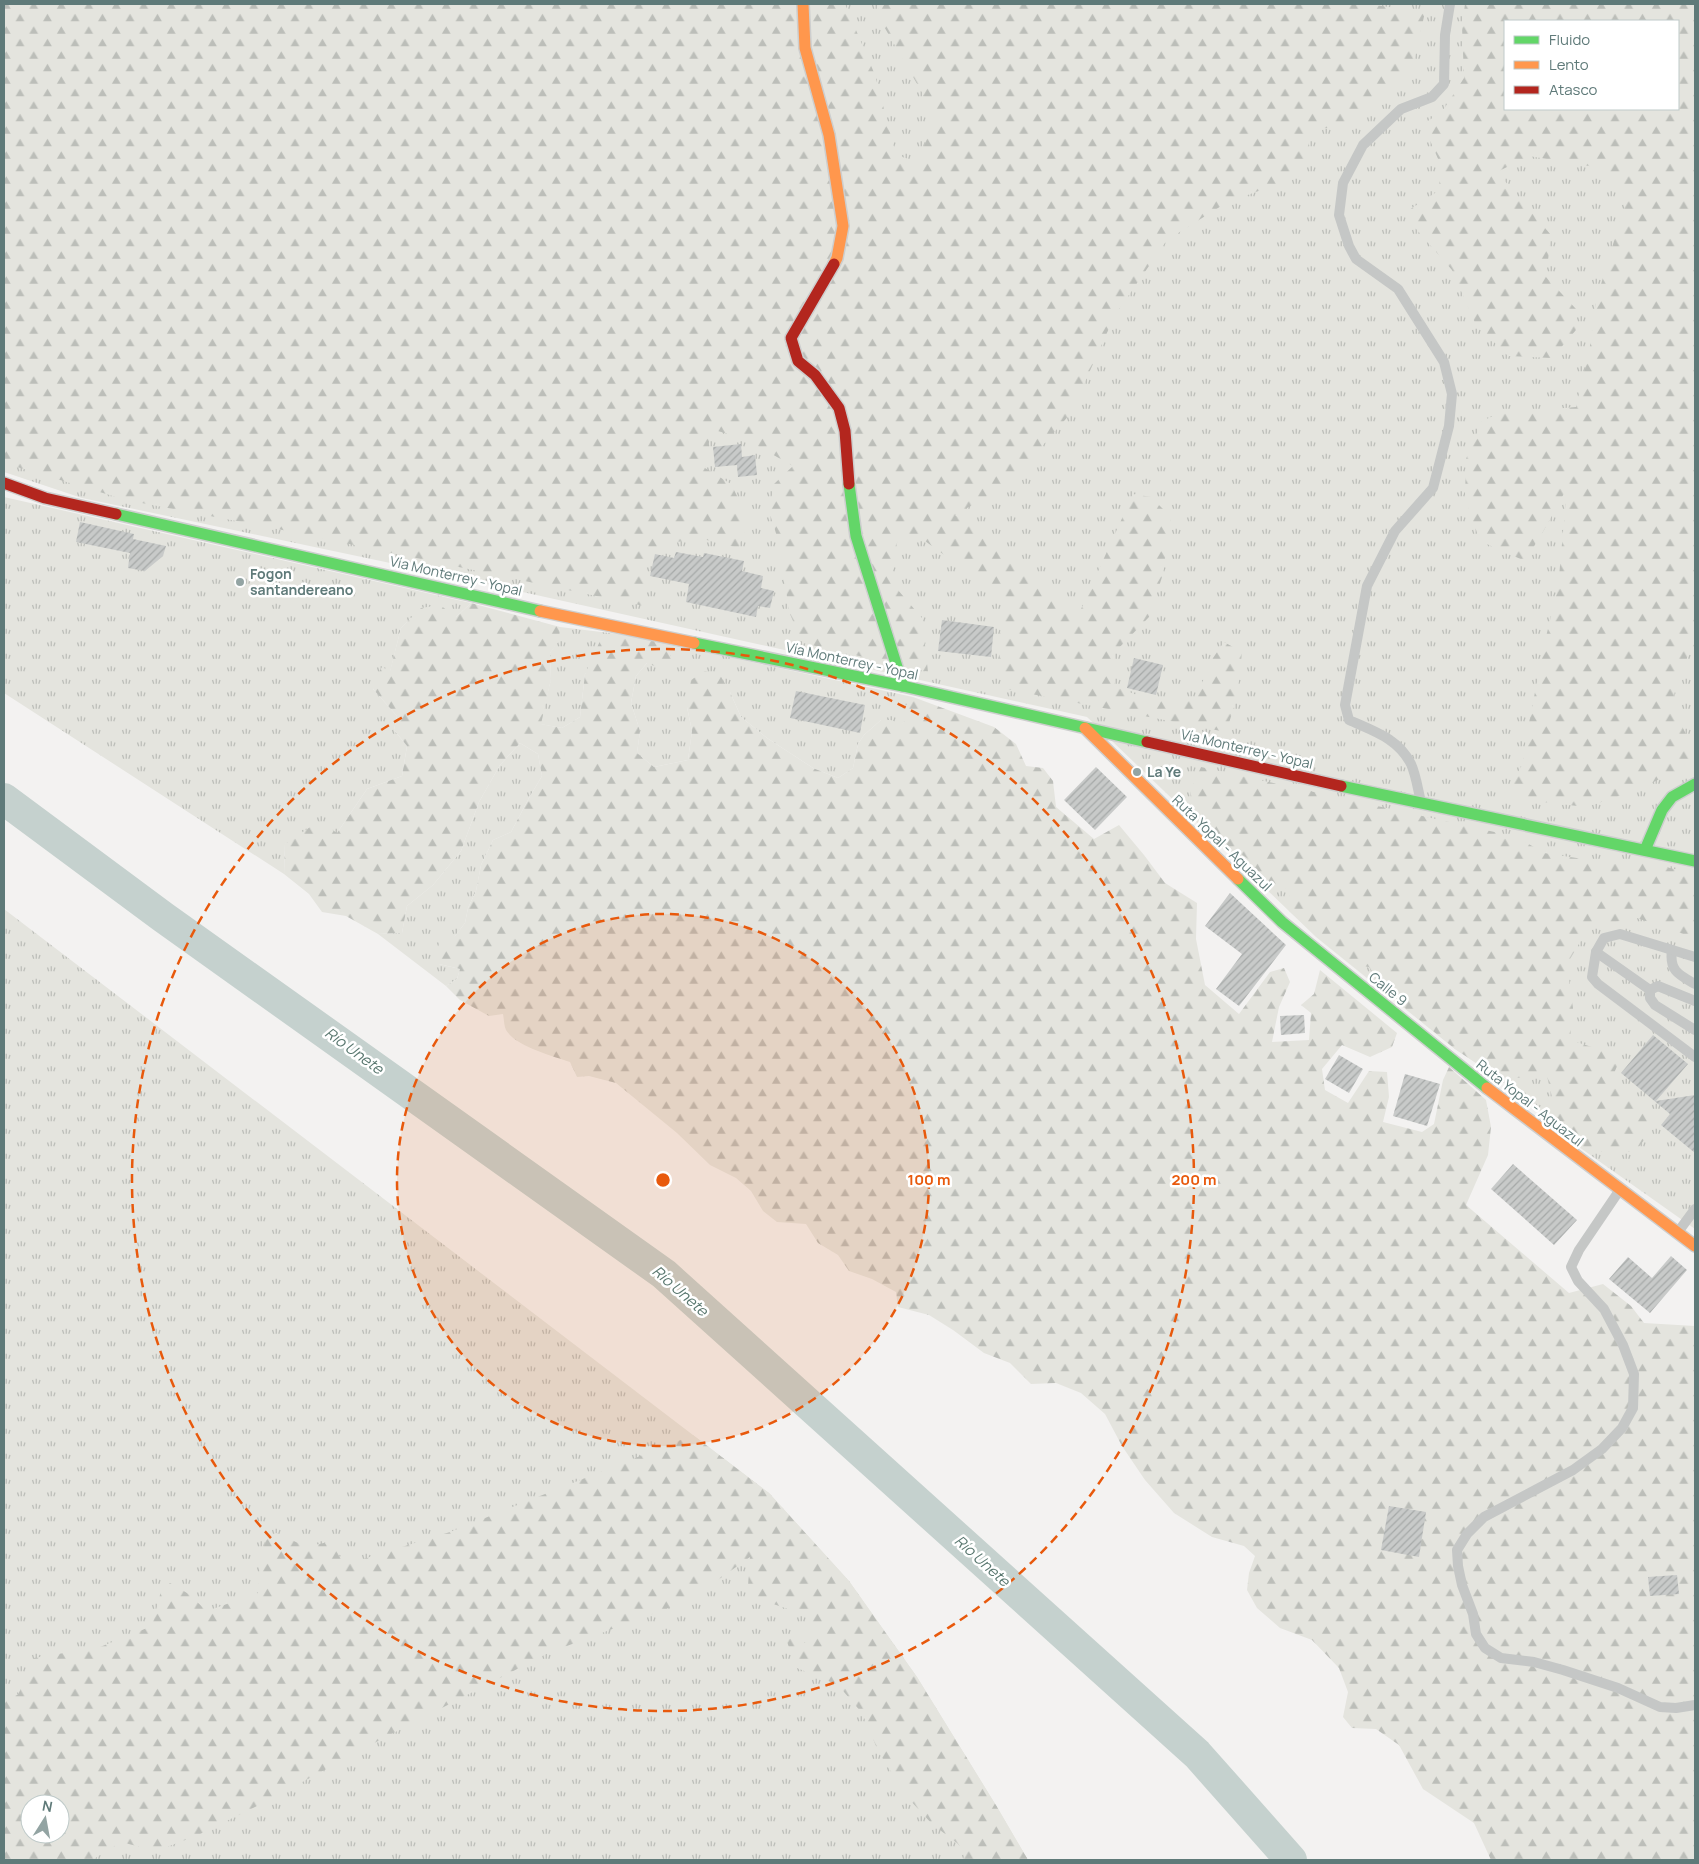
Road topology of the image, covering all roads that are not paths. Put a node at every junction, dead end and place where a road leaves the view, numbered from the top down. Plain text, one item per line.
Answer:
1 (803, 4) edge
2 (1450, 4) edge
3 (4, 483) edge
4 (903, 686) junction
5 (1085, 728) junction
6 (1695, 784) edge
7 (1421, 804) junction
8 (1645, 850) junction
9 (1695, 861) edge
10 (1672, 950) junction
11 (1596, 952) junction
12 (1695, 958) edge
13 (1695, 984) edge
14 (1650, 990) junction
15 (1695, 1001) edge
16 (1695, 1030) edge
17 (1695, 1057) edge
18 (1620, 1190) junction
19 (1695, 1209) edge
20 (1678, 1232) junction
21 (1695, 1246) edge
22 (1695, 1705) edge

1 - 4 main road
2 - 7 lane
3 - 4 main road, Vía Monterrey - Yopal
4 - 5 main road, Vía Monterrey - Yopal
5 - 7 lane
5 - 18 lane, Ruta Yopal - Aguazul
6 - 8 main road
7 - 8 lane
8 - 9 lane
10 - 11 lane
10 - 12 lane
10 - 13 lane
11 - 14 lane
11 - 17 lane
14 - 15 lane
14 - 16 lane
18 - 20 lane, Ruta Yopal - Aguazul
18 - 22 lane
19 - 20 lane
20 - 21 lane, Ruta Yopal - Aguazul

